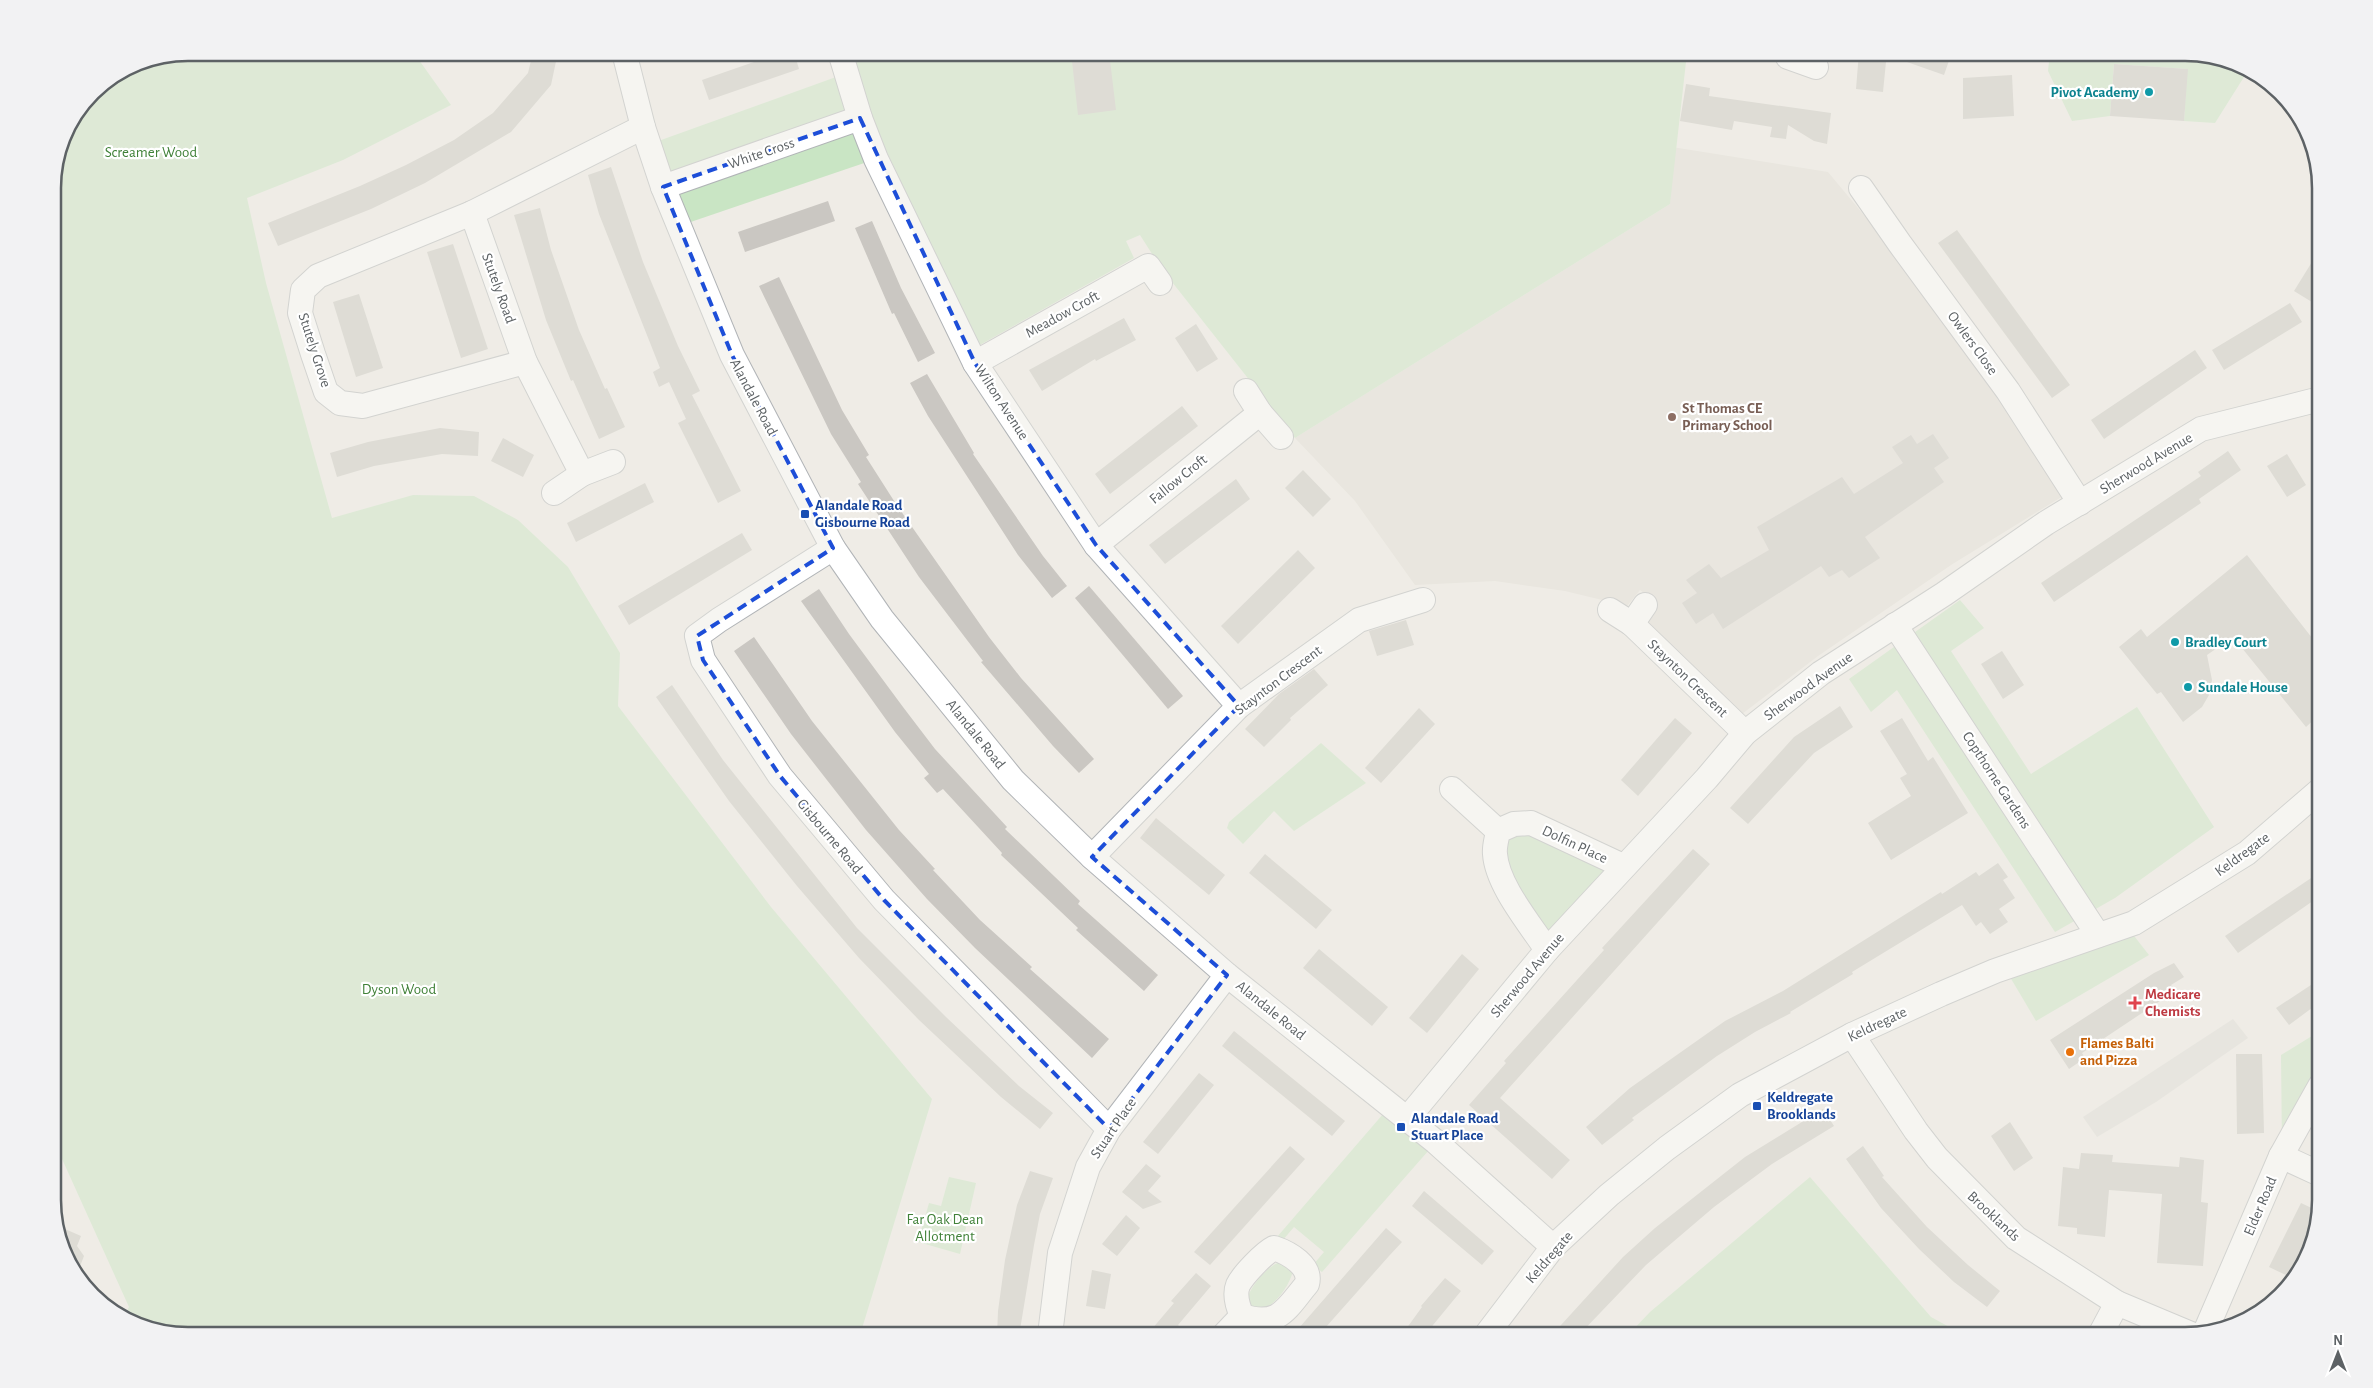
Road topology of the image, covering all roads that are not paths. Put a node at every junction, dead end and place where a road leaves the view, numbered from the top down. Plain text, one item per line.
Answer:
1 (626, 61) edge
2 (843, 61) edge
3 (1801, 61) edge
4 (1816, 67) dead end
5 (860, 118) junction
6 (643, 126) junction
7 (663, 187) junction
8 (1861, 188) dead end
9 (472, 213) junction
10 (1149, 266) dead end
11 (525, 362) junction
12 (975, 363) junction
13 (1246, 391) dead end
14 (2311, 399) edge
15 (1260, 413) junction
16 (1281, 437) dead end
17 (614, 462) dead end
18 (582, 474) junction
19 (554, 493) dead end
20 (2080, 503) junction
21 (1096, 545) junction
22 (833, 548) junction
23 (1423, 600) dead end
24 (1610, 610) dead end
25 (1895, 625) junction
26 (1239, 706) junction
27 (1745, 733) junction
28 (1452, 789) dead end
29 (2312, 797) edge
30 (1498, 831) junction
31 (1092, 857) junction
32 (1623, 866) junction
33 (2098, 935) junction
34 (1547, 950) junction
35 (1227, 976) junction
36 (1852, 1036) junction
37 (2312, 1101) edge
38 (1407, 1119) junction
39 (1109, 1129) junction
40 (2281, 1156) junction
41 (2312, 1170) edge
42 (1553, 1247) junction
43 (2117, 1303) junction
44 (1242, 1316) dead end
45 (2208, 1324) edge
46 (1051, 1327) edge
47 (1232, 1327) edge
48 (1493, 1327) edge
49 (2105, 1327) edge
50 (2174, 1327) edge

1 - 6 street, Alandale Road
2 - 5 street, Wilton Avenue
3 - 4 street
5 - 7 street, White Cross
5 - 12 street, Wilton Avenue
6 - 7 street, Alandale Road
6 - 9 street, Stutely Grove
7 - 22 street, Alandale Road
8 - 20 street, Owlers Close
9 - 11 street, Stutely Road
9 - 11 street, Stutely Grove
10 - 12 street, Meadow Croft
11 - 18 street
12 - 21 street, Wilton Avenue
13 - 15 street
14 - 20 street, Sherwood Avenue
15 - 16 street
15 - 21 street, Fallow Croft
17 - 18 street
18 - 19 street
20 - 25 street, Sherwood Avenue
21 - 26 street, Wilton Avenue
22 - 31 street, Alandale Road
22 - 39 street, Gisbourne Road
23 - 26 street, Staynton Crescent
24 - 27 street, Staynton Crescent
25 - 27 street, Sherwood Avenue
25 - 33 street, Copthorne Gardens
26 - 31 street, Staynton Crescent
27 - 32 street, Sherwood Avenue
28 - 30 street
29 - 33 street, Keldregate
30 - 32 street, Dolfin Place
30 - 34 street
31 - 35 street, Alandale Road
32 - 34 street, Sherwood Avenue
33 - 36 street, Keldregate
34 - 38 street, Sherwood Avenue
35 - 38 street, Alandale Road
35 - 39 street, Stuart Place
36 - 42 street, Keldregate
36 - 43 street, Brooklands
37 - 40 street, Elder Road
38 - 42 street, Alandale Road
39 - 46 street, Stuart Place
40 - 41 street
40 - 45 street, Elder Road
42 - 48 street, Keldregate
43 - 49 street
43 - 50 street, Brooklands
44 - 47 street

